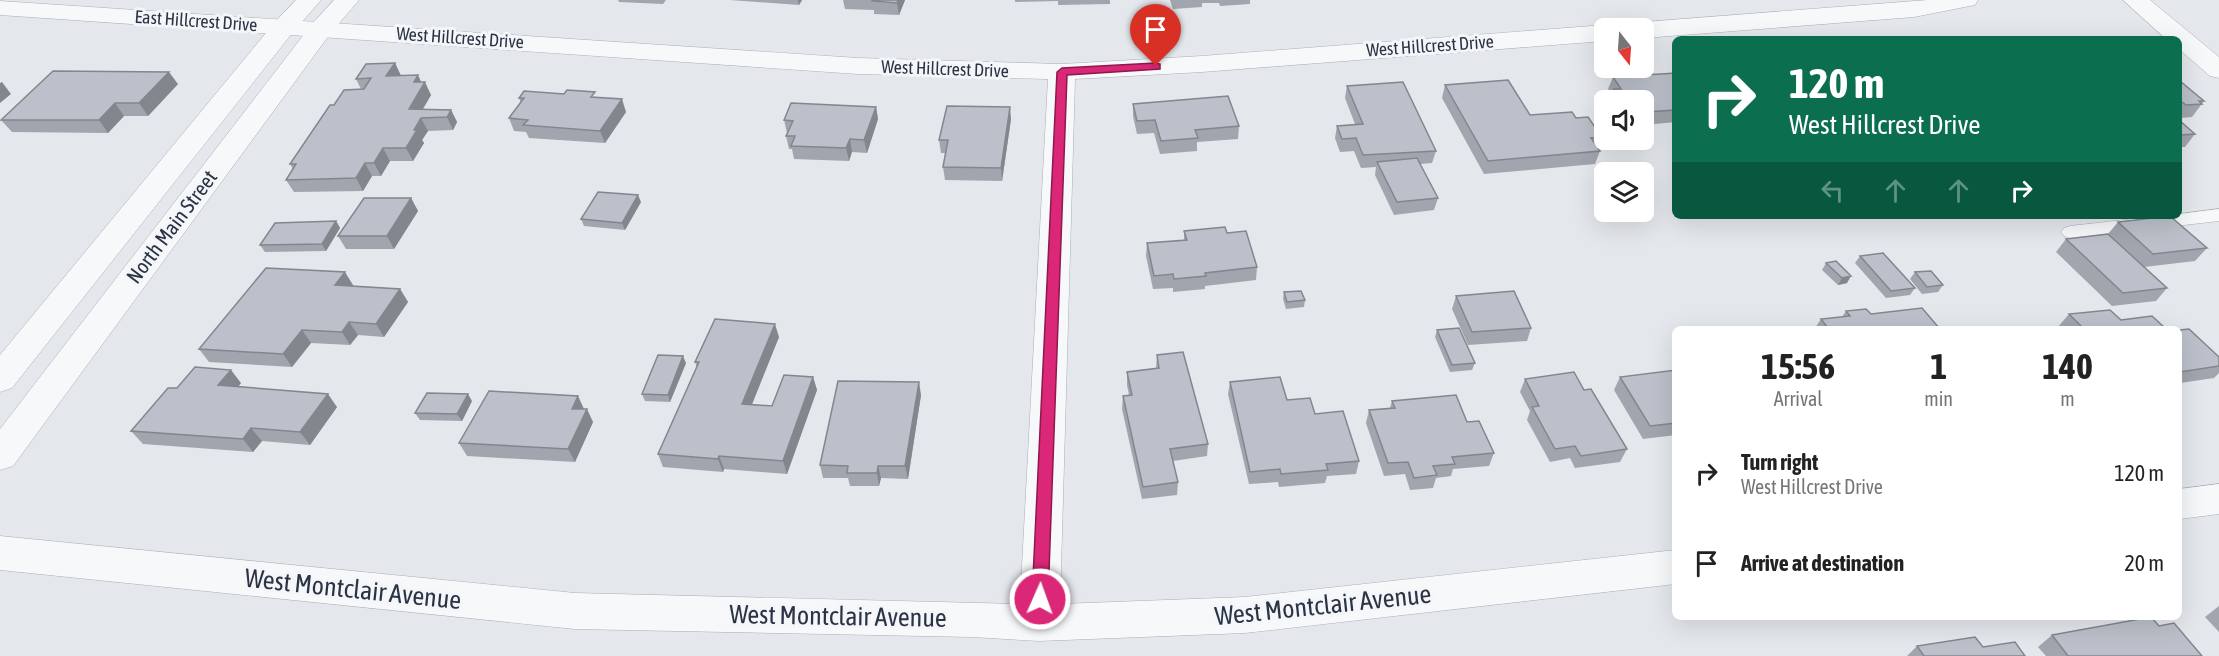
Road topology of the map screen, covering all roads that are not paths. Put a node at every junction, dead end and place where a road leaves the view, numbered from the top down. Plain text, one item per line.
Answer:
1 (309, 0) edge
2 (347, 0) edge
3 (1966, 0) edge
4 (2135, 0) edge
5 (0, 8) edge
6 (284, 27) junction
7 (321, 29) junction
8 (1654, 29) edge
9 (1594, 34) edge
10 (2178, 36) edge
11 (2182, 39) edge
12 (2219, 70) edge
13 (1062, 72) junction
14 (2219, 215) edge
15 (2070, 232) dead end
16 (0, 379) edge
17 (0, 456) edge
18 (2219, 499) edge
19 (2182, 504) edge
20 (0, 553) edge
21 (1672, 567) edge
22 (1039, 622) junction

1 - 6 street, North Main Street
2 - 7 street, North Main Street
3 - 8 street
4 - 10 street
5 - 6 street, East Hillcrest Drive
6 - 7 street, West Hillcrest Drive
6 - 16 street, North Main Street
7 - 13 street, West Hillcrest Drive
7 - 17 street, North Main Street
9 - 13 street, West Hillcrest Drive
11 - 12 street
13 - 22 street
14 - 15 lane
18 - 19 street
20 - 22 street, West Montclair Avenue
21 - 22 street, West Montclair Avenue

